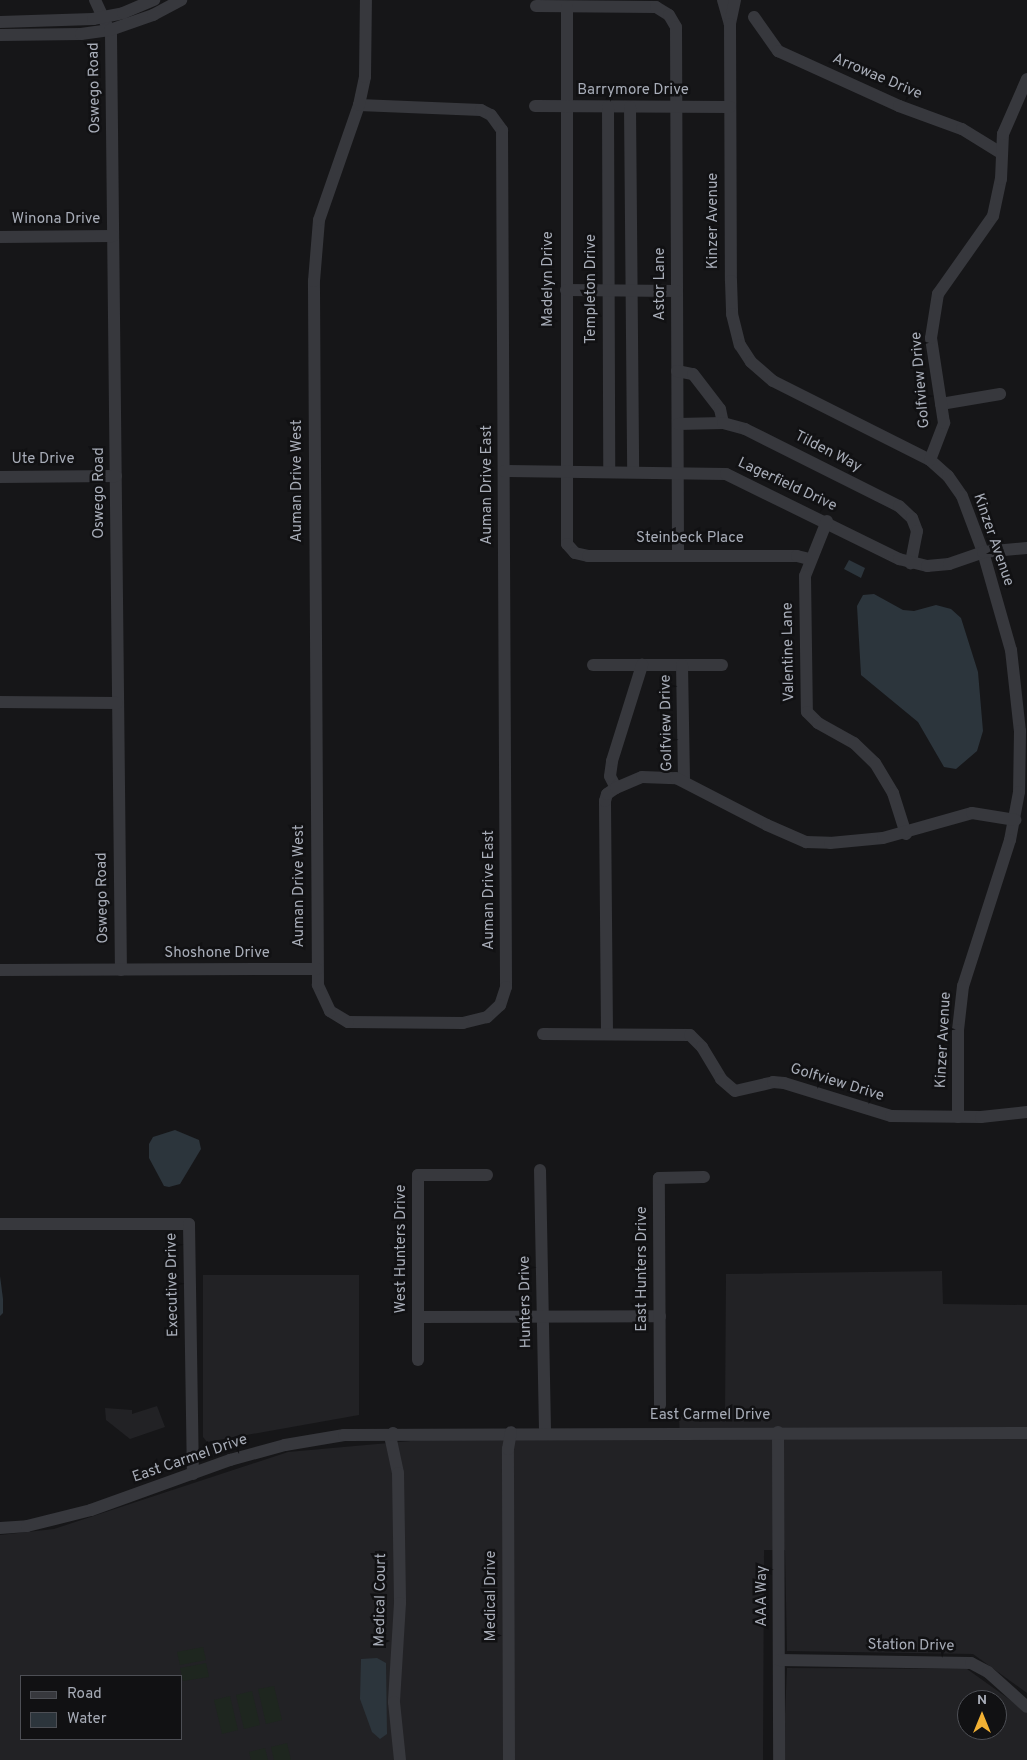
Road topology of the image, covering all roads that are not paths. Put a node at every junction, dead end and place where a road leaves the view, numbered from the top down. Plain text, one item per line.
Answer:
1 (95, 0) edge
2 (154, 0) edge
3 (181, 0) edge
4 (366, 0) edge
5 (723, 0) edge
6 (735, 0) edge
7 (536, 6) dead end
8 (567, 7) junction
9 (754, 17) dead end
10 (104, 18) junction
11 (0, 22) edge
12 (730, 24) junction
13 (110, 30) junction
14 (0, 35) edge
15 (1027, 78) edge
16 (358, 105) junction
17 (535, 106) dead end
18 (566, 106) junction
19 (608, 107) junction
20 (630, 107) junction
21 (676, 107) junction
22 (730, 107) junction
23 (1001, 153) junction
24 (113, 236) junction
25 (0, 237) edge
26 (566, 290) junction
27 (608, 290) junction
28 (631, 290) junction
29 (677, 291) junction
30 (677, 371) junction
31 (1000, 394) dead end
32 (941, 404) junction
33 (723, 423) junction
34 (678, 424) junction
35 (930, 460) junction
36 (504, 471) junction
37 (609, 471) junction
38 (633, 471) junction
39 (565, 472) junction
40 (678, 472) junction
41 (116, 476) junction
42 (0, 477) edge
43 (827, 521) junction
44 (1027, 548) edge
45 (571, 551) joint
46 (983, 552) junction
47 (678, 556) junction
48 (809, 559) junction
49 (911, 563) junction
50 (593, 665) dead end
51 (642, 665) junction
52 (682, 665) junction
53 (722, 665) dead end
54 (0, 702) edge
55 (117, 702) junction
56 (684, 781) junction
57 (616, 788) junction
58 (1015, 820) junction
59 (906, 834) junction
60 (317, 969) junction
61 (0, 970) edge
62 (121, 970) junction
63 (607, 1033) junction
64 (543, 1034) dead end
65 (1027, 1112) edge
66 (958, 1117) junction
67 (540, 1170) dead end
68 (486, 1176) dead end
69 (704, 1177) dead end
70 (0, 1224) edge
71 (418, 1316) junction
72 (660, 1316) junction
73 (542, 1317) junction
74 (418, 1360) dead end
75 (660, 1405) dead end
76 (511, 1432) junction
77 (778, 1432) junction
78 (545, 1433) junction
79 (1027, 1433) edge
80 (392, 1437) junction
81 (193, 1474) junction
82 (0, 1528) edge
83 (779, 1660) junction
84 (1027, 1707) edge
85 (400, 1760) edge
86 (509, 1760) edge
87 (779, 1760) edge

1 - 10 street, Oswego Road
2 - 10 street
3 - 13 street
4 - 16 street, Auman Drive West
5 - 12 street, Kinzer Avenue
6 - 12 street, Kinzer Avenue
7 - 8 street
8 - 18 street, Madelyn Drive
8 - 21 street, Astor Lane
9 - 23 street, Arrowae Drive
10 - 11 street
10 - 13 street, Oswego Road
12 - 22 street, Kinzer Avenue
13 - 14 street
13 - 24 street, Oswego Road
15 - 23 street, Golfview Drive
16 - 36 street, Auman Drive East
16 - 60 street, Auman Drive West
17 - 18 street, Barrymore Drive
18 - 19 street, Barrymore Drive
18 - 26 street, Madelyn Drive
19 - 20 street, Barrymore Drive
19 - 27 street, Templeton Drive
20 - 21 street, Barrymore Drive
20 - 28 street
21 - 22 street, Barrymore Drive
21 - 29 street, Astor Lane
22 - 35 street, Kinzer Avenue
23 - 32 street, Golfview Drive
24 - 25 street, Winona Drive
24 - 41 street, Oswego Road
26 - 27 street
26 - 39 street, Madelyn Drive
27 - 28 street
27 - 37 street, Templeton Drive
28 - 29 street
28 - 38 street
29 - 30 street, Astor Lane
30 - 33 street
30 - 34 street, Astor Lane
31 - 32 street
32 - 35 street, Golfview Drive
33 - 34 street, Tilden Way
33 - 49 street, Tilden Way
34 - 40 street, Astor Lane
35 - 46 street, Kinzer Avenue
36 - 39 street, Lagerfield Drive
36 - 60 street, Auman Drive East
37 - 38 street, Lagerfield Drive
37 - 39 street, Lagerfield Drive
38 - 40 street, Lagerfield Drive
39 - 45 street, Madelyn Drive
40 - 43 street, Lagerfield Drive
40 - 47 street, Astor Lane
41 - 42 street, Ute Drive
41 - 55 street, Oswego Road
43 - 48 street, Valentine Lane
43 - 49 street, Lagerfield Drive
44 - 46 street, Lagerfield Drive
45 - 47 street, Steinbeck Place
46 - 49 street, Lagerfield Drive
46 - 58 street, Kinzer Avenue
47 - 48 street, Steinbeck Place
48 - 59 street, Valentine Lane
50 - 51 street, Golfview Drive
51 - 52 street, Golfview Drive
51 - 57 street, Golfview Drive
52 - 53 street, Golfview Drive
52 - 56 street, Golfview Drive
54 - 55 street
55 - 62 street, Oswego Road
56 - 57 street, Golfview Drive
56 - 59 street, Golfview Drive
57 - 63 street
58 - 59 street, Golfview Drive
58 - 66 street, Kinzer Avenue
60 - 62 street, Shoshone Drive
61 - 62 street, Shoshone Drive
63 - 64 street, Golfview Drive
63 - 66 street, Golfview Drive
65 - 66 street, Golfview Drive
67 - 73 street, Hunters Drive
68 - 71 street, West Hunters Drive
69 - 72 street, East Hunters Drive
70 - 81 street, Executive Drive
71 - 73 street
71 - 74 street, West Hunters Drive
72 - 73 street
72 - 75 street, East Hunters Drive
73 - 78 street, Hunters Drive
76 - 78 street, East Carmel Drive
76 - 80 street, East Carmel Drive
76 - 86 street, Medical Drive
77 - 78 street, East Carmel Drive
77 - 79 street, East Carmel Drive
77 - 83 street, AAA Way
80 - 81 street, East Carmel Drive
80 - 85 street, Medical Court
81 - 82 street, East Carmel Drive
83 - 84 street, Station Drive
83 - 87 street, AAA Way

